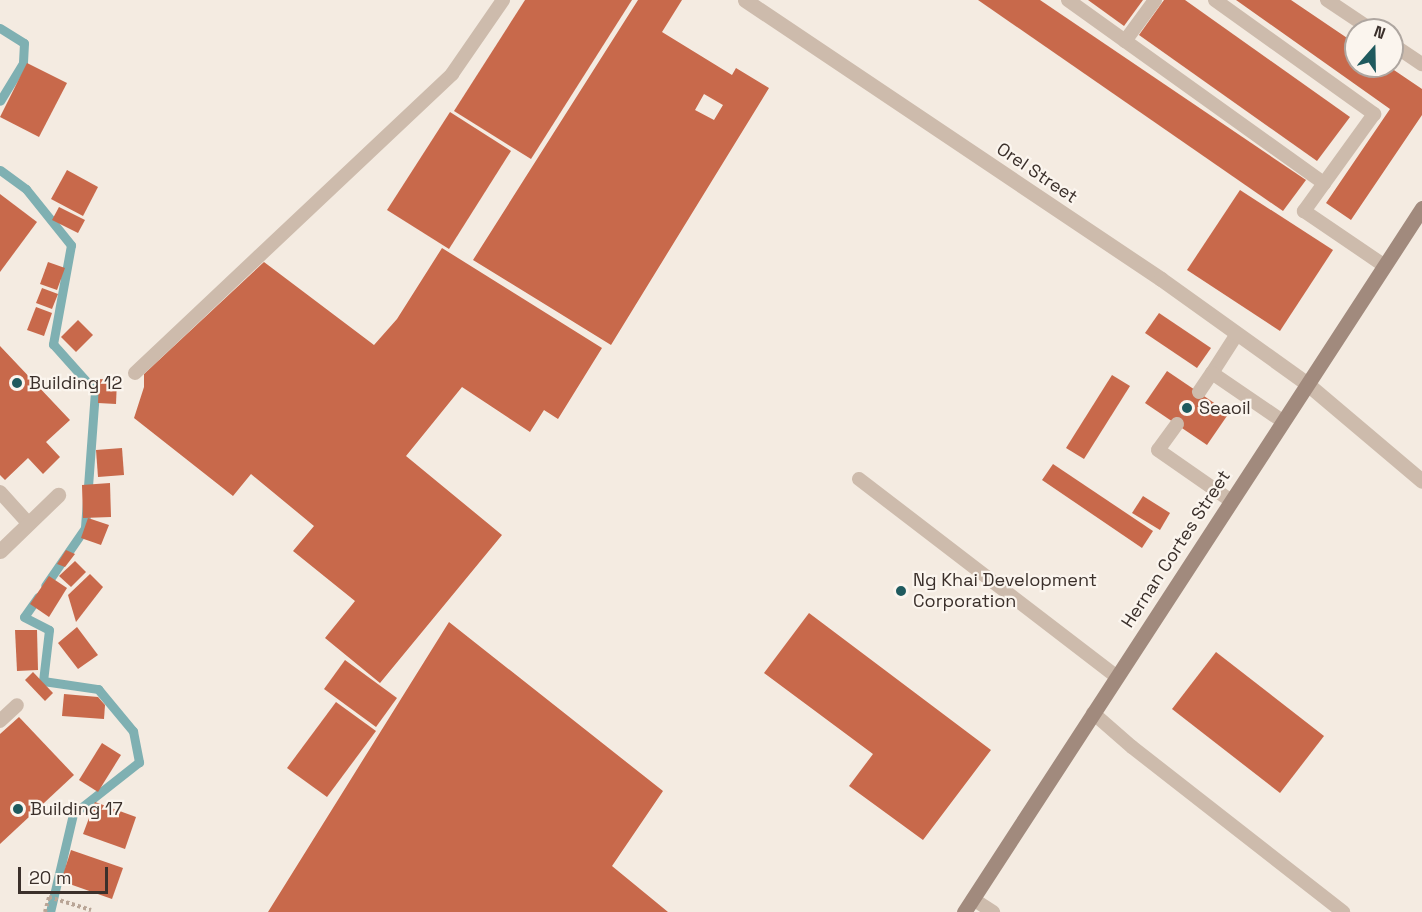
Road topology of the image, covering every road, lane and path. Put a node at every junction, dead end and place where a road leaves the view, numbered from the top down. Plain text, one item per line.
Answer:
1 (503, 0) edge
2 (745, 0) edge
3 (1068, 0) edge
4 (1155, 0) edge
5 (1215, 0) edge
6 (1327, 0) edge
7 (1354, 18) edge
8 (1125, 41) junction
9 (1404, 52) edge
10 (1422, 64) edge
11 (1324, 183) junction
12 (1422, 208) edge
13 (1382, 264) junction
14 (1237, 334) junction
15 (135, 373) dead end
16 (1212, 373) junction
17 (1305, 382) junction
18 (1199, 392) dead end
19 (1281, 420) junction
20 (1177, 424) dead end
21 (859, 479) dead end
22 (1422, 481) edge
23 (0, 492) edge
24 (58, 495) dead end
25 (1230, 500) junction
26 (29, 524) junction
27 (0, 551) edge
28 (1117, 677) junction
29 (17, 705) dead end
30 (1093, 713) junction
31 (0, 721) edge
32 (969, 906) edge
33 (92, 910) dead end
34 (45, 912) edge
35 (993, 912) edge
36 (1343, 912) edge

1 - 15 lane
2 - 14 street, Orel Street
3 - 8 lane
4 - 8 lane
5 - 11 lane
6 - 7 lane
8 - 11 lane
9 - 10 lane
11 - 13 lane
12 - 13 main road, Hernan Cortes Street
13 - 17 main road, Hernan Cortes Street
14 - 16 lane
14 - 17 street, Orel Street
16 - 18 lane
16 - 19 lane
17 - 19 main road, Hernan Cortes Street
17 - 22 street, Orel Street
19 - 25 main road, Hernan Cortes Street
20 - 25 lane
21 - 28 lane
23 - 26 lane
24 - 26 street
25 - 28 main road, Hernan Cortes Street
26 - 27 street
28 - 30 main road, Hernan Cortes Street
29 - 31 lane
30 - 32 main road, Hernan Cortes Street
30 - 36 lane
32 - 35 lane
33 - 34 path

